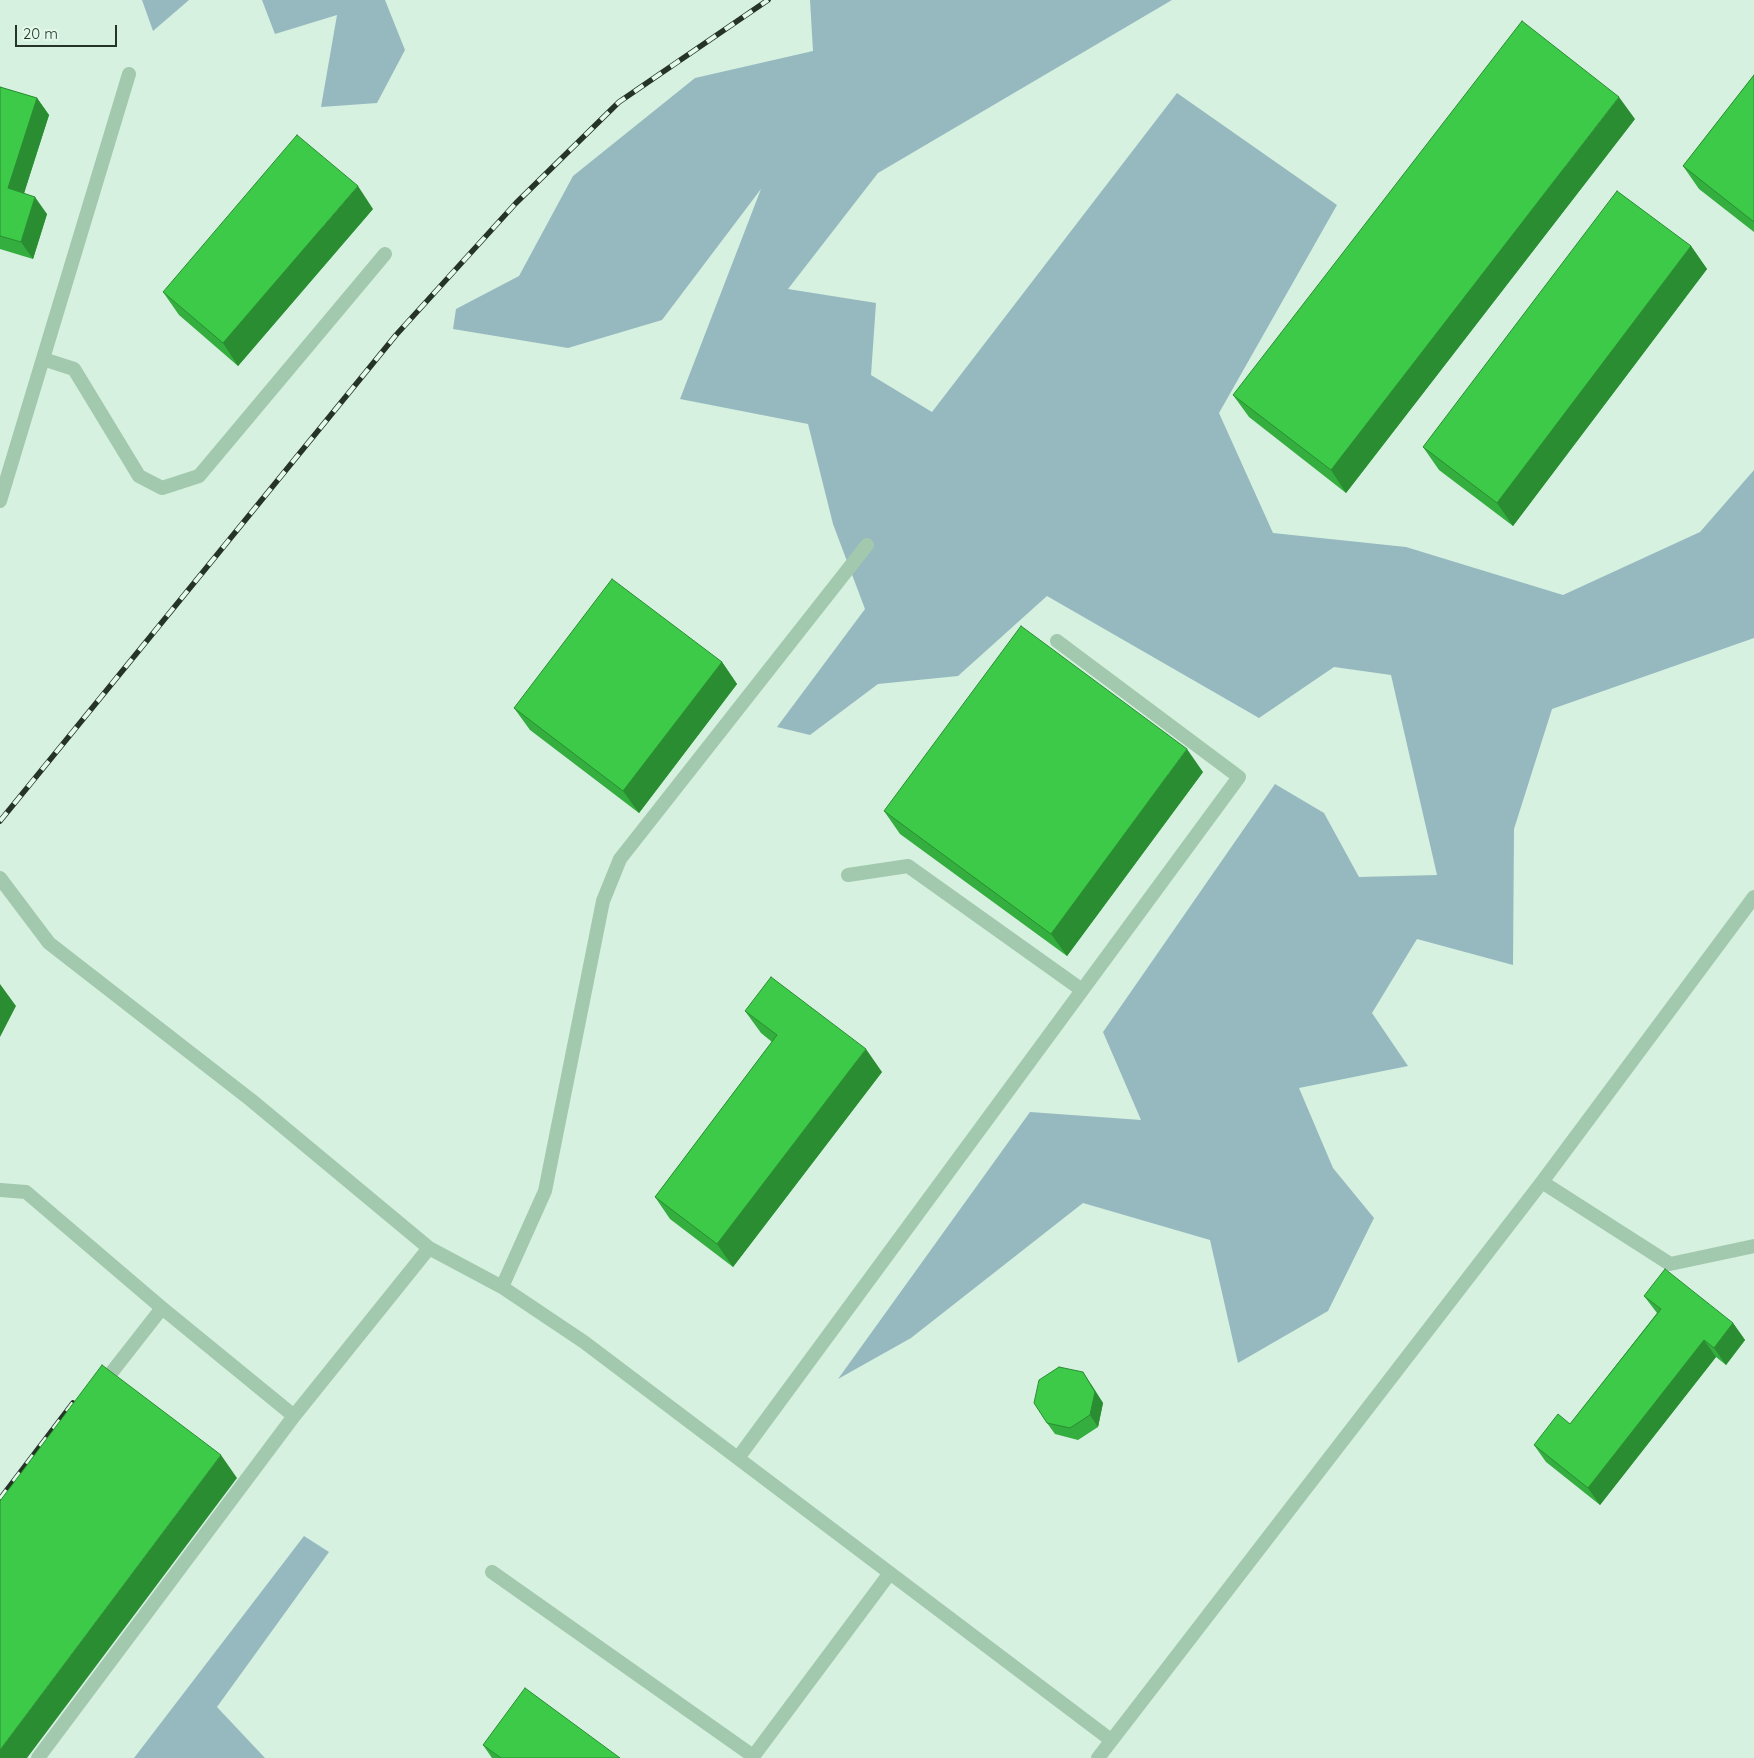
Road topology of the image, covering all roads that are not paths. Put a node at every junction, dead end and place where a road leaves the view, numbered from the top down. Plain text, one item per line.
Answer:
1 (129, 74) dead end
2 (385, 254) dead end
3 (43, 359) junction
4 (0, 501) edge
5 (867, 545) dead end
6 (1058, 641) dead end
7 (848, 875) dead end
8 (0, 878) edge
9 (1754, 898) edge
10 (1082, 990) junction
11 (1542, 1182) junction
12 (0, 1190) edge
13 (1754, 1246) edge
14 (429, 1248) junction
15 (502, 1287) junction
16 (162, 1308) junction
17 (95, 1394) edge
18 (294, 1416) junction
19 (738, 1458) junction
20 (492, 1572) dead end
21 (890, 1573) junction
22 (1111, 1740) junction
23 (752, 1757) edge
24 (38, 1758) edge
25 (1098, 1758) edge

1 - 3 lane
2 - 3 lane
3 - 4 lane
5 - 15 lane
6 - 10 lane
7 - 10 lane
8 - 14 lane
9 - 11 lane
10 - 19 lane
11 - 13 lane
11 - 22 lane
12 - 16 lane
14 - 15 lane
14 - 18 lane
15 - 19 lane
16 - 17 lane
16 - 18 lane
18 - 24 lane
19 - 21 lane
20 - 23 lane
21 - 22 lane
21 - 23 lane
22 - 25 lane

